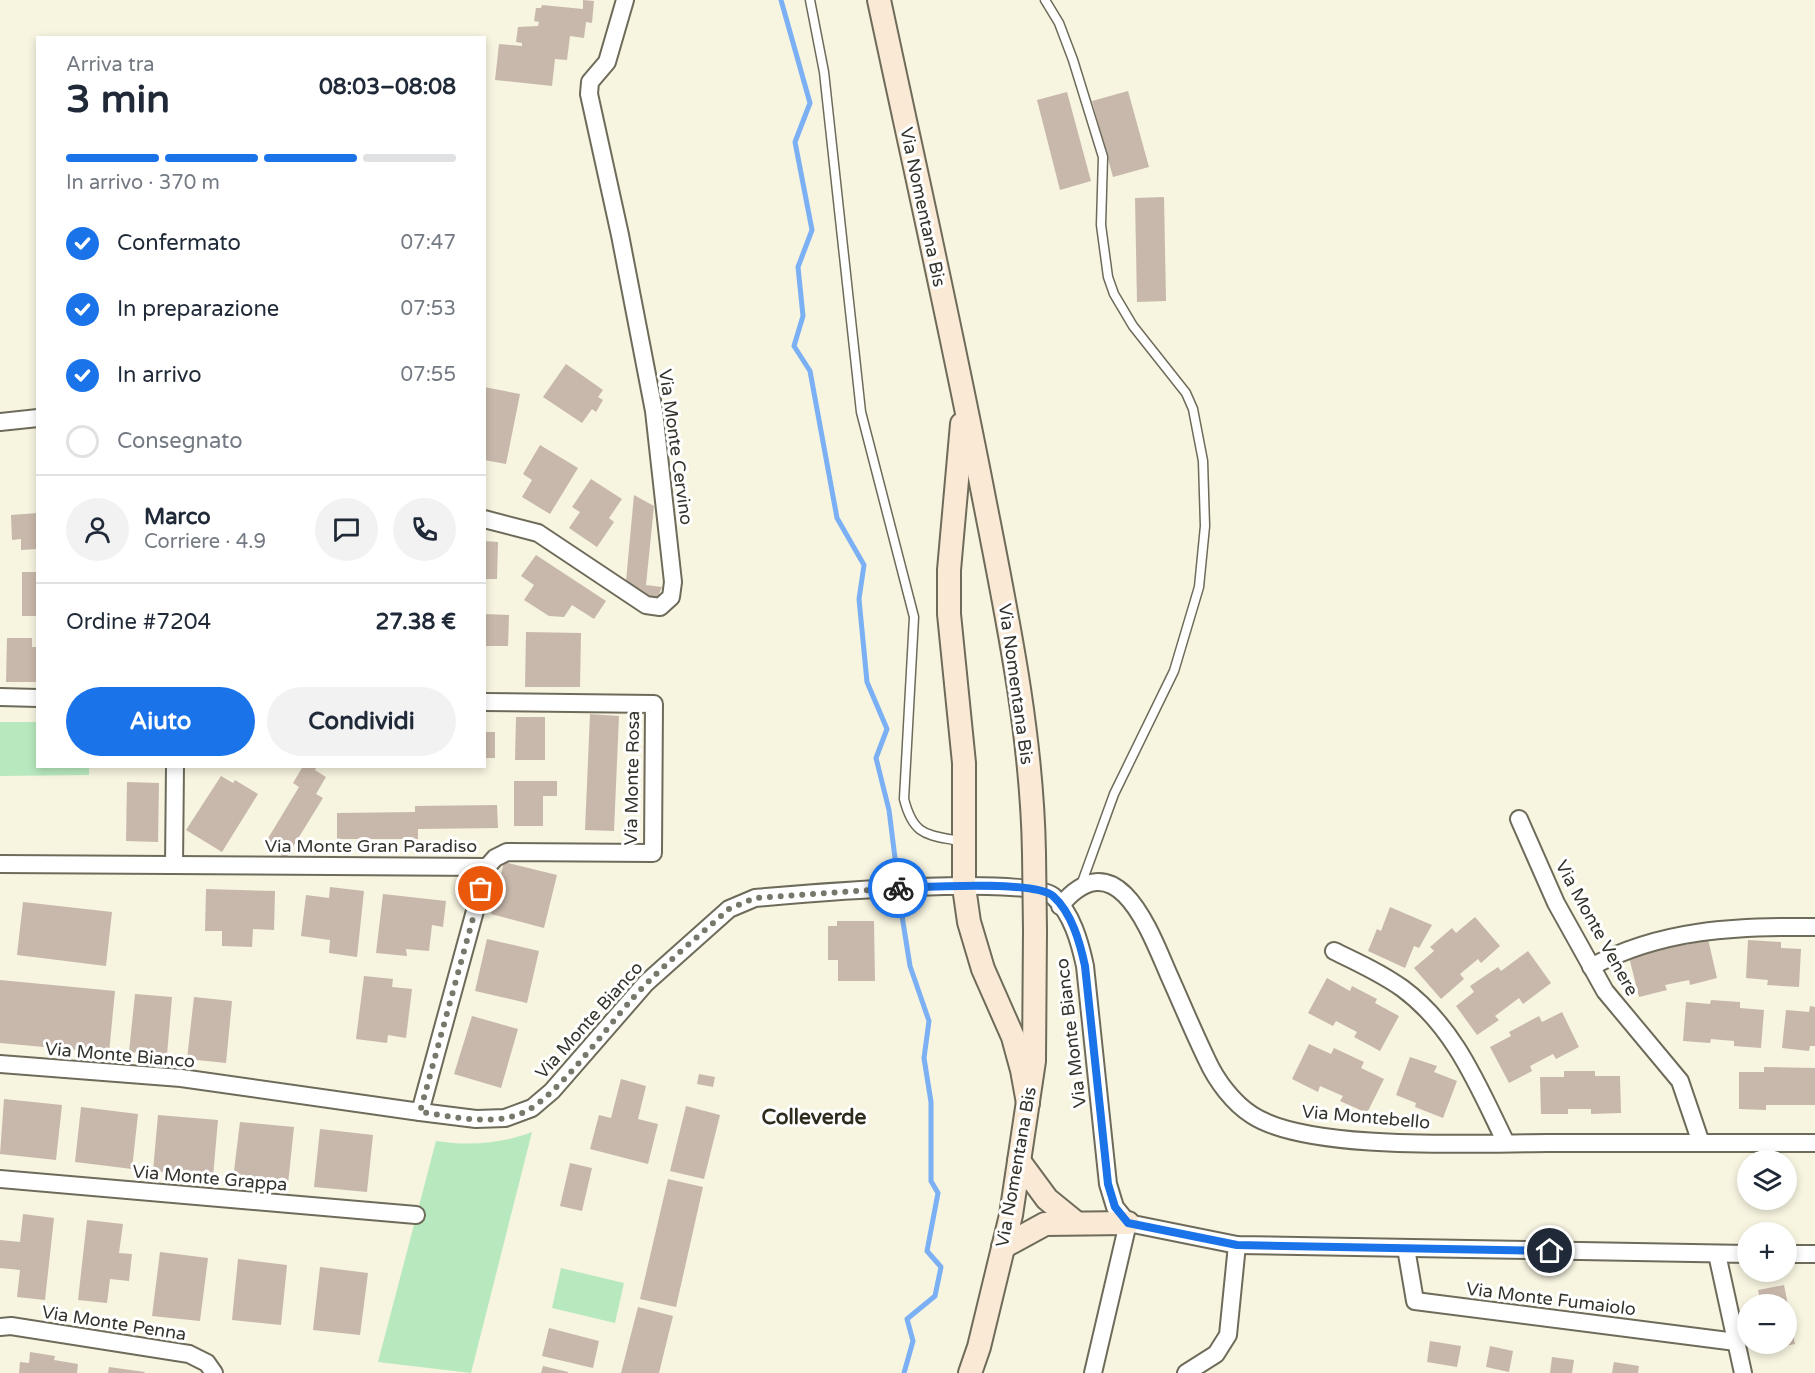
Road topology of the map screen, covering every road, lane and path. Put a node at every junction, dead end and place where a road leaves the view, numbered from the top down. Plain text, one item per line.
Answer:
1 (625, 0) edge
2 (810, 0) edge
3 (879, 0) edge
4 (1045, 0) edge
5 (964, 395) junction
6 (36, 418) edge
7 (0, 422) edge
8 (486, 520) edge
9 (0, 697) edge
10 (36, 698) edge
11 (486, 702) edge
12 (175, 768) edge
13 (1519, 819) dead end
14 (964, 842) junction
15 (0, 864) edge
16 (174, 865) junction
17 (488, 867) junction
18 (1081, 885) junction
19 (964, 886) junction
20 (1060, 906) junction
21 (1815, 927) edge
22 (1334, 951) dead end
23 (1591, 966) junction
24 (0, 1064) edge
25 (1028, 1103) junction
26 (420, 1112) junction
27 (1506, 1143) junction
28 (1701, 1143) junction
29 (1815, 1143) edge
30 (1019, 1161) junction
31 (0, 1179) edge
32 (416, 1215) dead end
33 (1074, 1221) junction
34 (1128, 1223) junction
35 (1237, 1245) junction
36 (1003, 1247) junction
37 (1406, 1248) junction
38 (1718, 1254) junction
39 (1737, 1254) edge
40 (1797, 1254) edge
41 (1815, 1254) edge
42 (0, 1327) edge
43 (1736, 1342) junction
44 (214, 1373) edge
45 (970, 1373) edge
46 (1093, 1373) edge
47 (1186, 1373) edge
48 (1743, 1373) edge

1 - 8 street, Via Monte Cervino
2 - 14 lane
3 - 5 main road, Via Nomentana Bis
4 - 18 lane
5 - 14 main road
5 - 25 main road, Via Nomentana Bis, bridge
6 - 7 street
9 - 10 street
11 - 17 street, Via Monte Rosa
12 - 16 street
13 - 23 street, Via Monte Venere
14 - 19 main road
15 - 16 street, Via Monte Gran Paradiso
16 - 17 street, Via Monte Gran Paradiso
17 - 26 street, Via Monte Gran Paradiso
18 - 20 street
18 - 27 street, Via Montebello
19 - 20 street, Via Monte Bianco
19 - 25 main road
19 - 26 street, Via Monte Bianco
20 - 34 street, Via Monte Bianco
21 - 23 street
22 - 27 street
23 - 28 street, Via Monte Venere
24 - 26 street, Via Monte Bianco
25 - 30 main road, Via Nomentana Bis
27 - 28 street, Via Montebello
28 - 29 street, Via Montebello
30 - 33 main road
30 - 36 main road, Via Nomentana Bis
31 - 32 street, Via Monte Grappa
33 - 34 main road
33 - 36 main road
34 - 35 street
34 - 46 street
35 - 37 street
35 - 47 street
36 - 45 main road, Via Nomentana Bis
37 - 38 street
37 - 43 street, Via Monte Fumaiolo
38 - 39 street
38 - 43 street
40 - 41 street
42 - 44 street, Via Monte Penna
43 - 48 street

